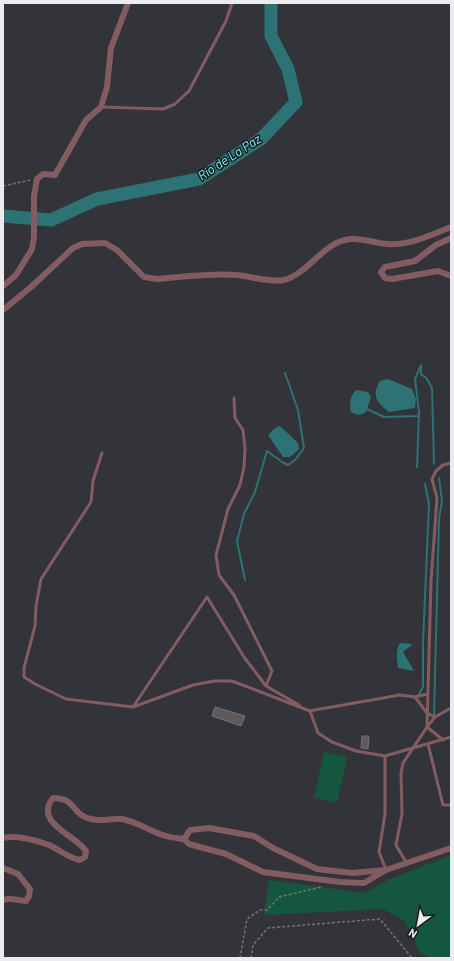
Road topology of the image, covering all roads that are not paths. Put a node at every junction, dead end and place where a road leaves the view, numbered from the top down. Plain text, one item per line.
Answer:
1 (128, 3) edge
2 (232, 3) edge
3 (101, 107) junction
4 (451, 227) edge
5 (451, 238) edge
6 (451, 276) edge
7 (3, 286) edge
8 (3, 310) edge
9 (234, 398) dead end
10 (102, 453) dead end
11 (451, 463) edge
12 (266, 686) junction
13 (427, 694) junction
14 (415, 697) junction
15 (133, 707) junction
16 (451, 708) edge
17 (310, 711) junction
18 (427, 713) junction
19 (435, 717) junction
20 (427, 727) junction
21 (451, 737) edge
22 (444, 740) junction
23 (428, 744) junction
24 (412, 748) junction
25 (385, 756) junction
26 (451, 805) edge
27 (3, 838) edge
28 (184, 839) junction
29 (451, 848) edge
30 (406, 864) junction
31 (3, 868) edge
32 (386, 870) junction
33 (3, 900) edge

1 - 3 street
2 - 3 lane
3 - 7 street
4 - 8 street
5 - 6 street
9 - 12 lane
10 - 15 lane
11 - 13 lane
12 - 15 lane
12 - 17 lane
13 - 14 lane
13 - 18 lane
14 - 17 lane
14 - 18 lane
15 - 17 lane
16 - 19 lane
17 - 25 lane
18 - 19 lane
18 - 20 lane
19 - 20 lane
20 - 22 lane
20 - 24 lane
21 - 22 lane
22 - 23 lane
23 - 24 lane
23 - 26 lane
24 - 25 lane
24 - 30 lane
25 - 32 lane
27 - 28 street
28 - 32 street
28 - 32 street
29 - 30 street
30 - 32 street
31 - 33 street

